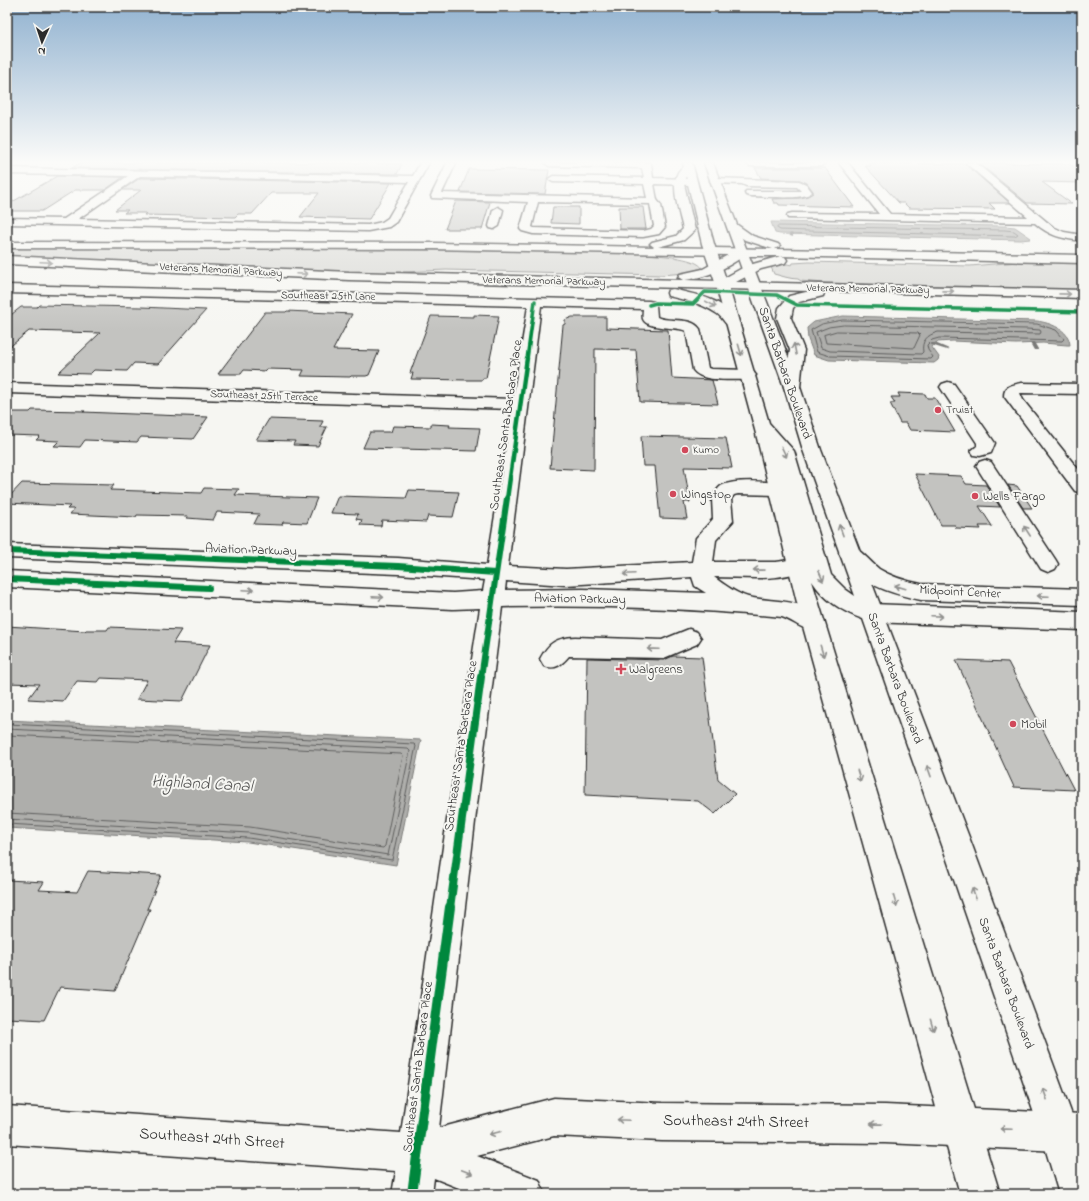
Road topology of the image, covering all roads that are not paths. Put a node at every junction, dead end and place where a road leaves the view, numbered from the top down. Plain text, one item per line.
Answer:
1 (71, 219) edge
2 (393, 219) edge
3 (494, 219) edge
4 (529, 219) edge
5 (608, 219) edge
6 (659, 219) edge
7 (687, 219) edge
8 (699, 219) edge
9 (729, 219) edge
10 (966, 219) edge
11 (1038, 220) joint
12 (7, 221) edge
13 (67, 222) junction
14 (494, 226) dead end
15 (732, 226) junction
16 (608, 233) junction
17 (1082, 238) edge
18 (7, 245) edge
19 (373, 245) junction
20 (711, 251) junction
21 (742, 251) junction
22 (1022, 257) junction
23 (1057, 258) junction
24 (1082, 259) edge
25 (7, 260) edge
26 (716, 268) junction
27 (381, 277) junction
28 (752, 277) junction
29 (722, 285) junction
30 (7, 289) edge
31 (838, 289) junction
32 (1082, 294) edge
33 (535, 301) junction
34 (733, 324) junction
35 (748, 375) junction
36 (792, 387) junction
37 (948, 387) dead end
38 (7, 388) edge
39 (1082, 389) edge
40 (521, 404) junction
41 (761, 421) junction
42 (1082, 487) edge
43 (778, 489) junction
44 (7, 551) edge
45 (849, 553) junction
46 (1048, 564) dead end
47 (797, 565) junction
48 (702, 569) junction
49 (495, 573) junction
50 (7, 579) edge
51 (1082, 597) edge
52 (492, 599) junction
53 (651, 600) junction
54 (744, 605) junction
55 (871, 613) junction
56 (1082, 621) edge
57 (813, 623) junction
58 (689, 638) dead end
59 (552, 659) dead end
60 (7, 1125) edge
61 (960, 1127) junction
62 (1070, 1132) edge
63 (418, 1153) junction
64 (412, 1194) edge
65 (525, 1194) edge
66 (980, 1194) edge
67 (1079, 1194) edge

1 - 13 main road
2 - 13 main road
3 - 14 main road
4 - 16 main road
5 - 16 main road
6 - 16 main road
7 - 19 main road
8 - 20 main road
9 - 15 main road, Santa Barbara Boulevard
10 - 11 main road
11 - 17 main road
12 - 13 main road
15 - 21 main road, Santa Barbara Boulevard
15 - 23 main road
18 - 19 main road, Veterans Memorial Parkway
19 - 20 main road, Veterans Memorial Parkway
20 - 21 main road, Veterans Memorial Parkway
20 - 26 main road
21 - 22 main road, Veterans Memorial Parkway
21 - 26 main road
21 - 28 main road, Santa Barbara Boulevard
22 - 23 main road, Veterans Memorial Parkway
22 - 28 main road
23 - 24 main road, Veterans Memorial Parkway
25 -> 27 main road, Veterans Memorial Parkway
26 - 27 main road
26 - 29 main road
27 - 29 main road, Veterans Memorial Parkway
27 -> 34 main road
28 - 29 main road, Veterans Memorial Parkway
28 - 29 main road
28 - 31 main road, Veterans Memorial Parkway
28 - 36 main road, Santa Barbara Boulevard
29 - 34 main road
30 - 33 main road, Southeast 25th Lane
31 -> 32 main road, Veterans Memorial Parkway
36 -> 31 main road
33 - 35 main road, Southeast 25th Lane
33 - 40 main road, Southeast Santa Barbara Place
34 -> 35 main road
35 - 41 main road
45 -> 36 main road, Santa Barbara Boulevard
46 -> 37 main road
38 - 40 main road, Southeast 25th Terrace
39 - 42 main road
40 - 49 main road, Southeast Santa Barbara Place
41 - 43 main road
41 -> 55 main road, Midpoint Center
43 - 47 main road
43 - 48 main road
44 - 49 main road, Aviation Parkway
51 -> 45 main road, Midpoint Center
45 - 55 main road, Santa Barbara Boulevard
47 -> 48 main road, Aviation Parkway
47 - 57 main road
48 -> 49 main road, Aviation Parkway
48 - 53 main road
48 - 54 main road
49 - 52 main road, Southeast Santa Barbara Place
50 -> 52 main road, Aviation Parkway
52 - 53 main road, Aviation Parkway
52 - 63 main road, Southeast Santa Barbara Place
53 - 54 main road, Aviation Parkway
54 - 57 main road, Aviation Parkway
55 -> 56 main road, Midpoint Center
62 -> 55 main road, Santa Barbara Boulevard
57 -> 61 main road
58 -> 59 main road
60 - 63 main road, Southeast 24th Street
62 -> 61 main road, Southeast 24th Street
61 -> 63 main road, Southeast 24th Street
61 - 66 main road
62 - 67 main road, Santa Barbara Boulevard
63 - 64 main road, Southeast Santa Barbara Place
63 -> 65 main road, Southeast 24th Street

